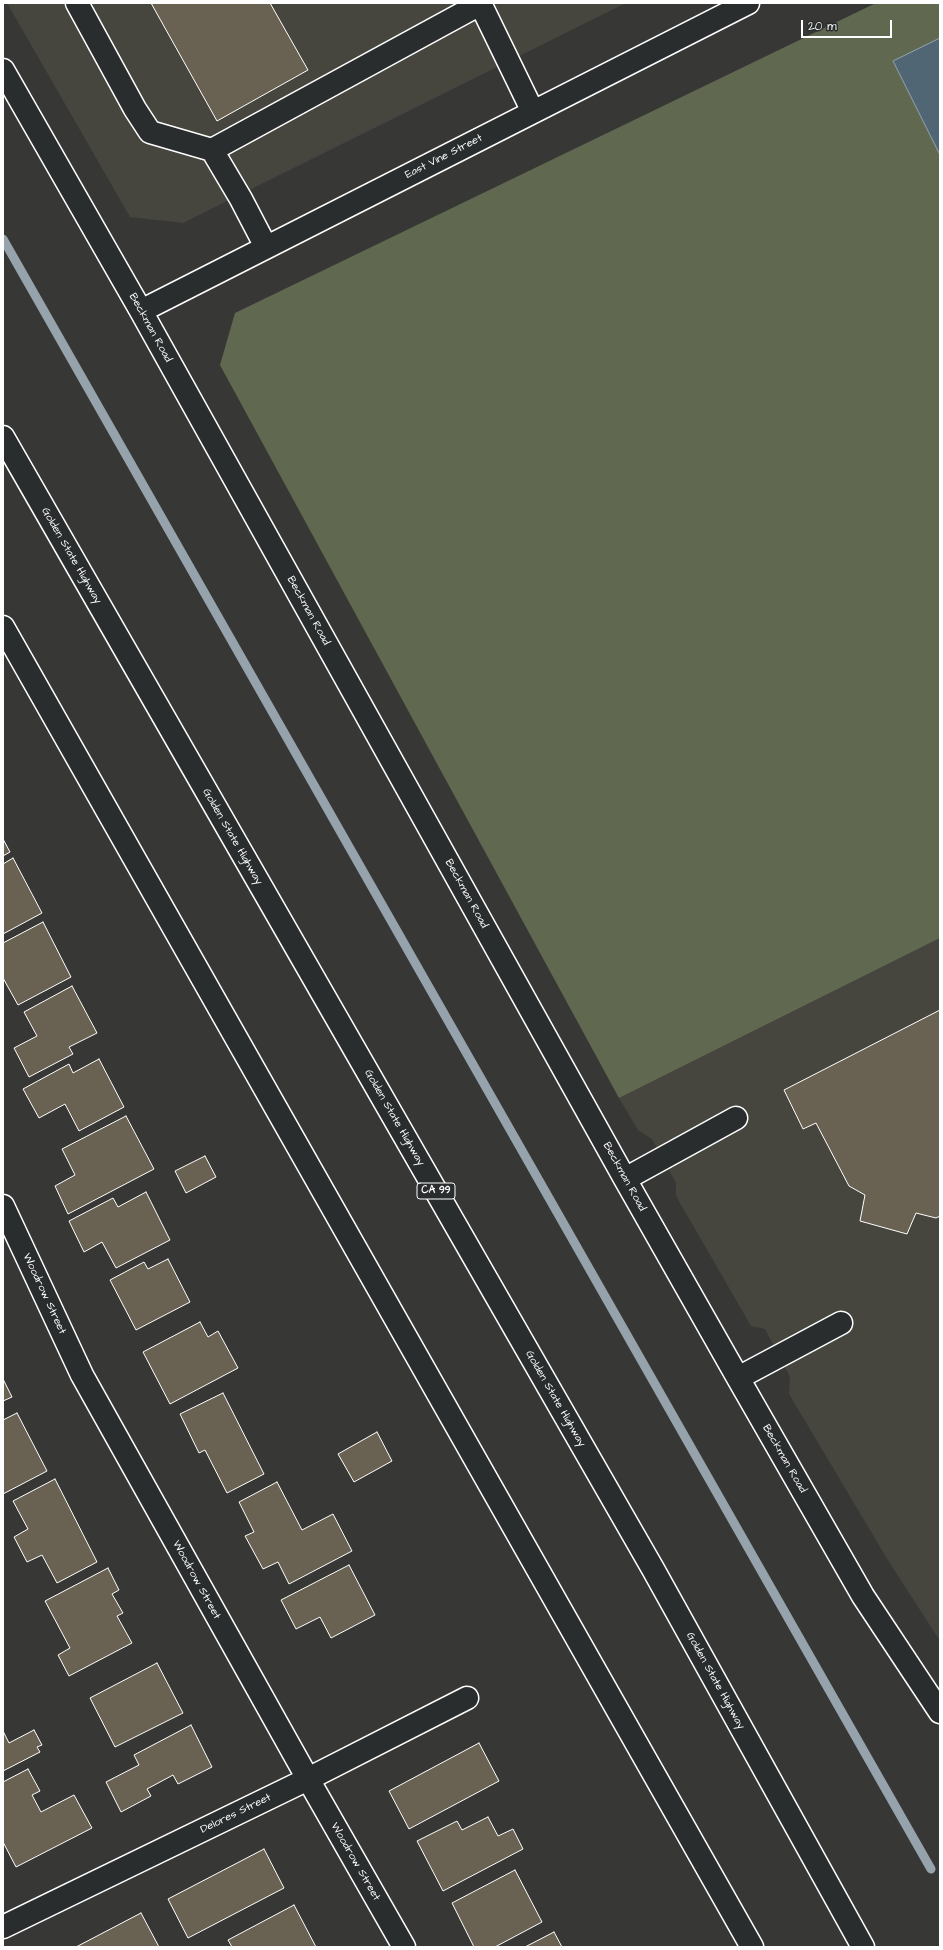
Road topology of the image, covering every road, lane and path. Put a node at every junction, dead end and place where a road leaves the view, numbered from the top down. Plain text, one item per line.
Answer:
1 (77, 3) edge
2 (748, 3) edge
3 (480, 4) edge
4 (3, 70) edge
5 (533, 112) junction
6 (212, 150) junction
7 (266, 247) junction
8 (141, 311) junction
9 (3, 437) edge
10 (3, 627) edge
11 (736, 1118) dead end
12 (625, 1179) junction
13 (3, 1206) edge
14 (841, 1323) dead end
15 (738, 1378) junction
16 (467, 1698) dead end
17 (940, 1712) edge
18 (308, 1779) junction
19 (3, 1927) edge
20 (404, 1947) edge
21 (752, 1947) edge
22 (863, 1947) edge

1 - 6 main road
2 - 5 main road, East Vine Street
3 - 5 main road
3 - 6 main road
4 - 8 main road, Beckman Road
5 - 7 main road, East Vine Street
6 - 7 main road
7 - 8 main road, East Vine Street
8 - 12 main road, Beckman Road
9 - 22 main road, Golden State Highway / CA 99
10 - 21 main road
11 - 12 main road
12 - 15 main road, Beckman Road
13 - 18 main road, Woodrow Street
14 - 15 main road
15 - 17 main road, Beckman Road
16 - 18 main road, Delores Street
18 - 19 main road, Delores Street
18 - 20 main road, Woodrow Street

